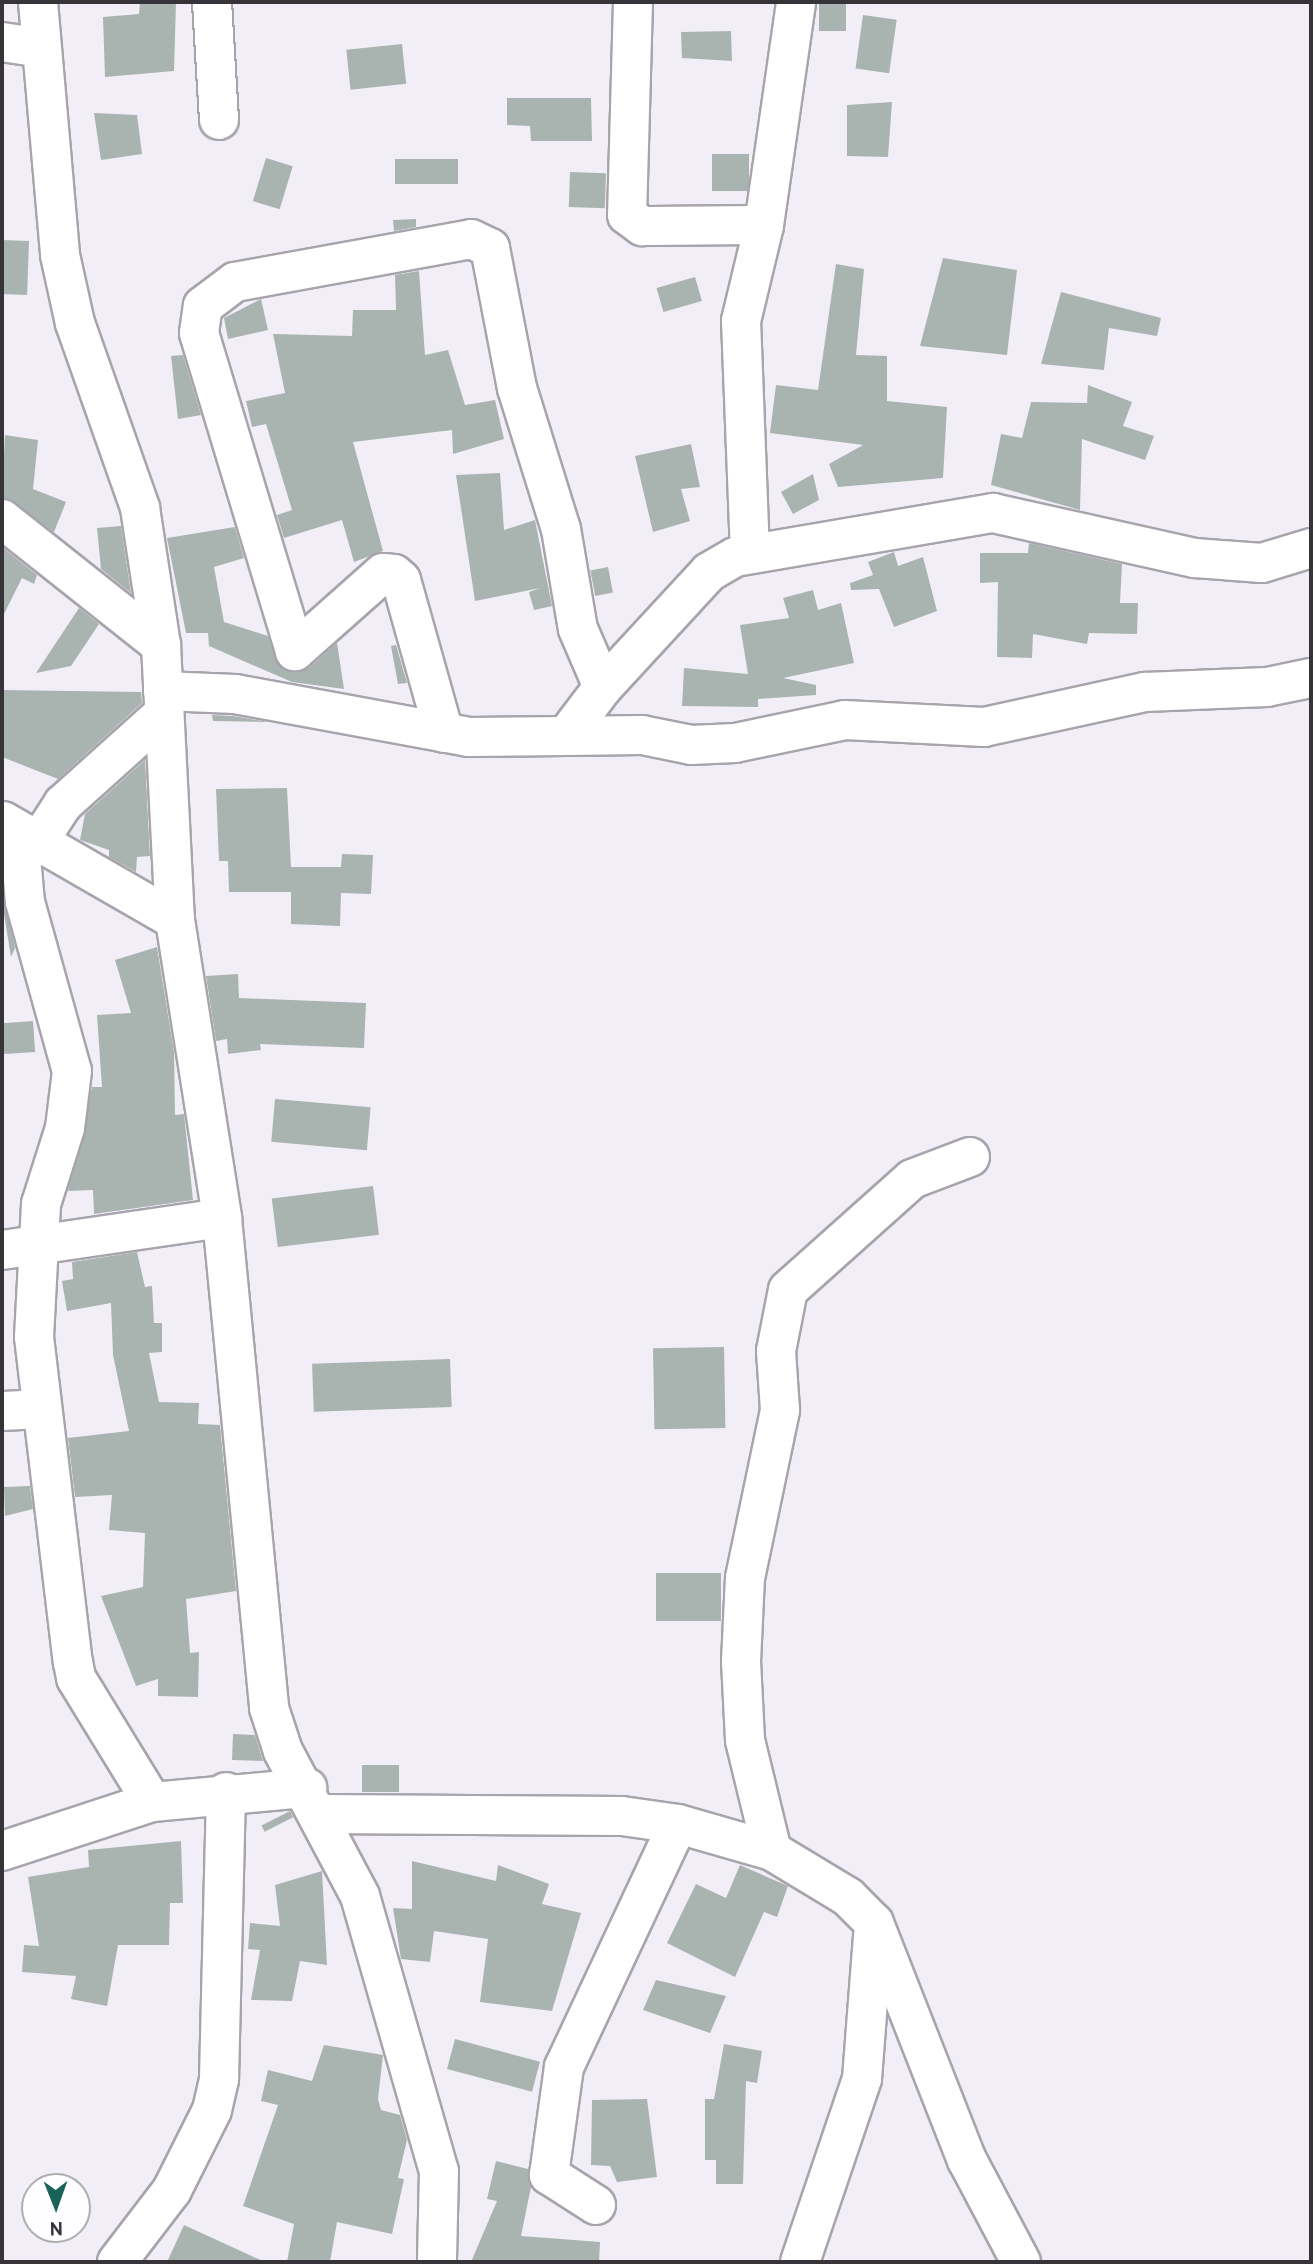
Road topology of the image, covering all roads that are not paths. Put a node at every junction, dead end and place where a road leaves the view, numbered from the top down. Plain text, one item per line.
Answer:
1 (38, 2) edge
2 (212, 2) edge
3 (633, 2) edge
4 (796, 2) edge
5 (2, 42) edge
6 (42, 48) junction
7 (219, 120) dead end
8 (764, 225) junction
9 (2, 519) edge
10 (1311, 548) edge
11 (750, 554) junction
12 (161, 645) junction
13 (295, 651) junction
14 (1311, 678) edge
15 (603, 687) junction
16 (164, 702) junction
17 (284, 703) junction
18 (444, 733) junction
19 (566, 736) junction
20 (19, 833) edge
21 (174, 920) junction
22 (970, 1157) dead end
23 (222, 1219) junction
24 (19, 1247) edge
25 (42, 1409) junction
26 (2, 1411) edge
27 (226, 1792) junction
28 (314, 1801) junction
29 (152, 1802) junction
30 (678, 1824) junction
31 (2, 1851) edge
32 (772, 1851) junction
33 (874, 1923) junction
34 (596, 2205) dead end
35 (117, 2262) edge
36 (437, 2262) edge
37 (800, 2262) edge
38 (1021, 2262) edge

1 - 6 street
2 - 7 street
3 - 8 street
4 - 8 street
5 - 6 street
6 - 12 street
8 - 11 street
9 - 12 street
10 - 11 street
11 - 15 street
12 - 16 street
13 - 15 street
13 - 17 street
13 - 18 street
14 - 19 street
15 - 19 street
16 - 17 street
16 - 20 street
16 - 21 street
17 - 18 street
18 - 19 street
20 - 21 street
20 - 24 street
21 - 23 street
22 - 32 street
23 - 24 street
23 - 28 street
24 - 25 street
25 - 26 street
25 - 29 street
27 - 28 street
27 - 29 street
27 - 35 street
28 - 30 street
28 - 36 street
29 - 31 street
30 - 32 street
30 - 34 street
32 - 33 street
33 - 37 street
33 - 38 street

